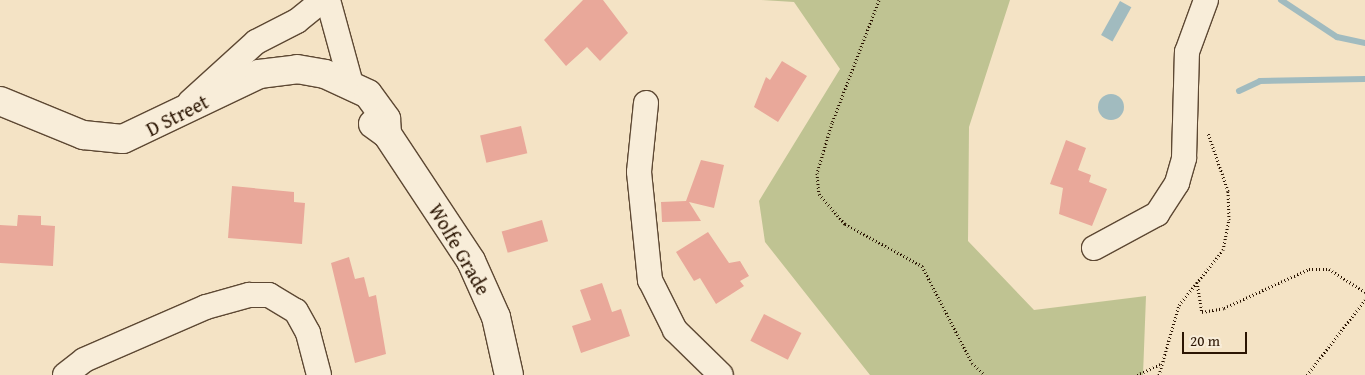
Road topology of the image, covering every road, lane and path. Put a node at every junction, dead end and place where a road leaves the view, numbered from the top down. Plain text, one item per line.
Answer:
1 (323, 0) edge
2 (328, 0) edge
3 (879, 0) edge
4 (1206, 0) edge
5 (352, 88) junction
6 (0, 100) edge
7 (646, 103) dead end
8 (173, 118) junction
9 (1205, 126) dead end
10 (1094, 248) dead end
11 (1197, 282) junction
12 (1365, 292) edge
13 (1365, 300) edge
14 (1162, 364) junction
15 (65, 375) edge
16 (319, 375) edge
17 (509, 375) edge
18 (721, 375) edge
19 (985, 375) edge
20 (1136, 375) edge
21 (1159, 375) edge
22 (1307, 375) edge

1 - 8 street
2 - 5 street, Wolfe Grade
3 - 19 path
4 - 10 street
5 - 8 street, D Street
5 - 17 street, Wolfe Grade
6 - 8 street, D Street
7 - 18 street
9 - 11 path
11 - 12 path
11 - 14 path
13 - 22 path
14 - 20 path
14 - 21 path
15 - 16 street

